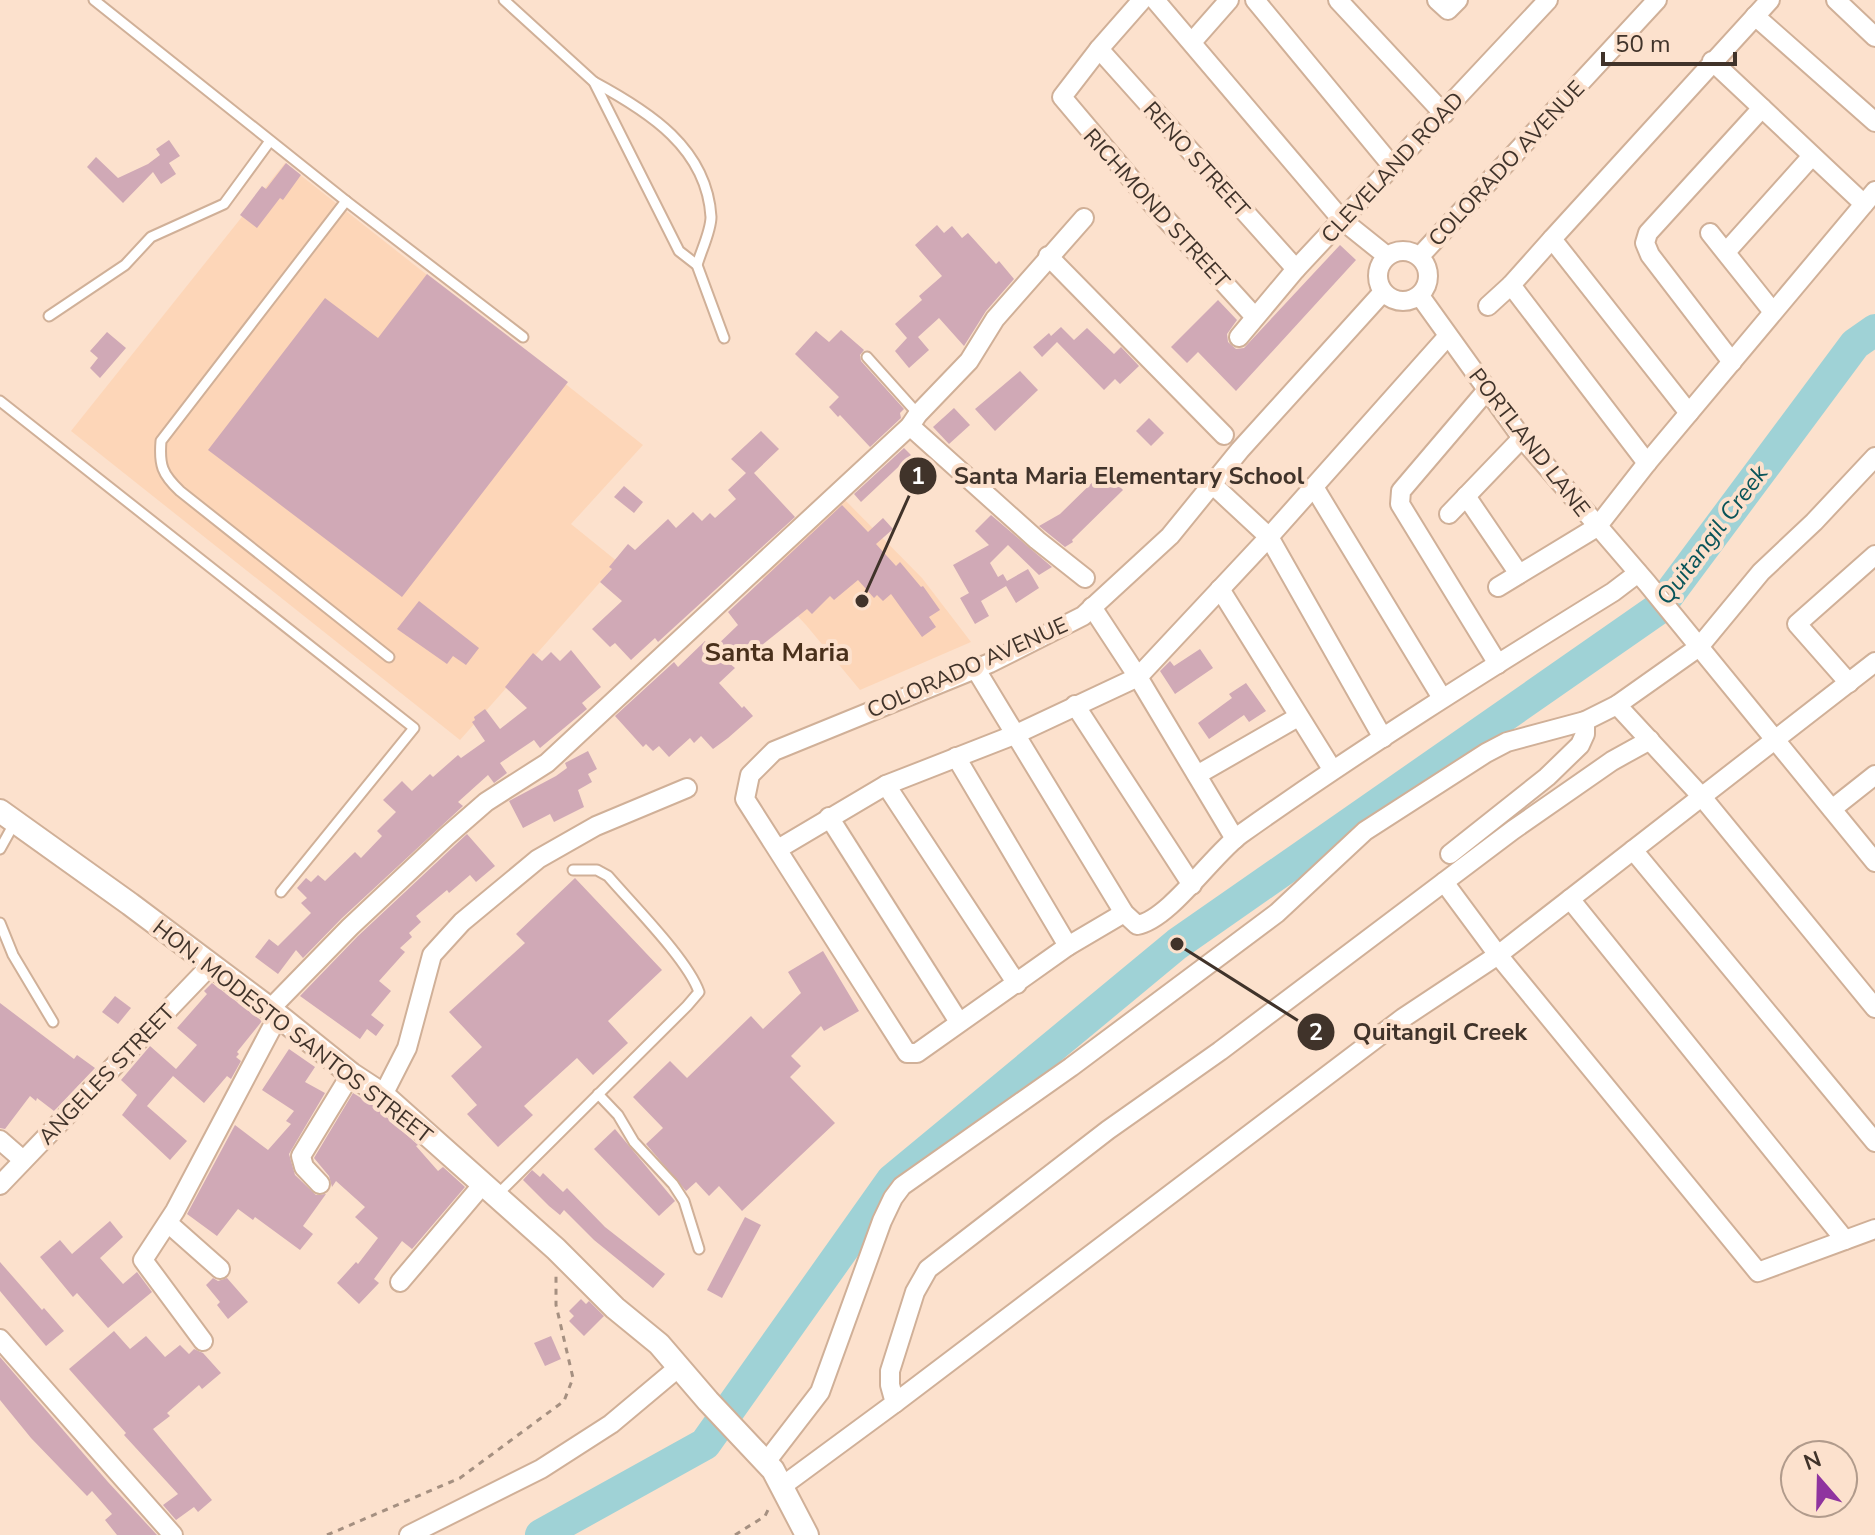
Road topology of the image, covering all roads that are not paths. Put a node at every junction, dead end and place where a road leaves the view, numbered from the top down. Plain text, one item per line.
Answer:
1 (94, 0) edge
2 (504, 0) edge
3 (1142, 0) edge
4 (1155, 0) edge
5 (1229, 0) edge
6 (1255, 0) edge
7 (1338, 0) edge
8 (1437, 0) edge
9 (1458, 0) edge
10 (1547, 0) edge
11 (1657, 0) edge
12 (1770, 0) edge
13 (1836, 0) edge
14 (1755, 16) junction
15 (1875, 37) edge
16 (1192, 42) junction
17 (1099, 49) junction
18 (1712, 61) junction
19 (594, 82) junction
20 (1762, 108) junction
21 (1444, 114) junction
22 (1875, 122) edge
23 (270, 141) junction
24 (1812, 156) junction
25 (1393, 167) junction
26 (1870, 197) edge
27 (346, 201) junction
28 (1084, 218) dead end
29 (1342, 220) junction
30 (1710, 233) dead end
31 (1552, 239) junction
32 (1726, 252) junction
33 (1048, 256) junction
34 (1387, 256) junction
35 (1420, 256) junction
36 (697, 265) junction
37 (1296, 269) junction
38 (1511, 285) junction
39 (1383, 292) junction
40 (1420, 296) junction
41 (1488, 306) dead end
42 (1773, 312) junction
43 (49, 316) dead end
44 (1255, 317) junction
45 (523, 337) dead end
46 (1239, 337) dead end
47 (1447, 337) junction
48 (724, 338) dead end
49 (867, 357) dead end
50 (1732, 362) junction
51 (1487, 390) junction
52 (0, 401) edge
53 (1689, 413) junction
54 (914, 420) junction
55 (1224, 435) dead end
56 (1522, 438) junction
57 (1875, 457) edge
58 (1647, 463) junction
59 (1212, 484) junction
60 (1314, 487) junction
61 (1466, 496) junction
62 (1449, 514) dead end
63 (1597, 527) junction
64 (1269, 537) junction
65 (1875, 555) edge
66 (1519, 574) junction
67 (1085, 578) dead end
68 (1643, 578) junction
69 (1498, 587) dead end
70 (1220, 589) junction
71 (1092, 607) junction
72 (1694, 640) junction
73 (389, 657) dead end
74 (1875, 662) edge
75 (1498, 664) junction
76 (975, 668) junction
77 (1138, 677) junction
78 (1849, 683) junction
79 (1442, 698) junction
80 (1075, 705) junction
81 (1617, 705) junction
82 (1298, 717) junction
83 (1585, 721) junction
84 (1014, 735) junction
85 (1383, 738) junction
86 (1650, 740) junction
87 (1776, 740) junction
88 (956, 757) junction
89 (1332, 769) junction
90 (1197, 775) junction
91 (1875, 775) edge
92 (886, 785) junction
93 (687, 788) dead end
94 (1702, 797) junction
95 (1832, 809) junction
96 (8, 817) edge
97 (829, 817) junction
98 (1235, 839) junction
99 (0, 849) edge
100 (778, 849) junction
101 (1633, 850) junction
102 (1450, 854) dead end
103 (1875, 862) edge
104 (573, 870) dead end
105 (1444, 882) junction
106 (1192, 885) junction
107 (281, 892) dead end
108 (1570, 899) junction
109 (1124, 913) junction
110 (0, 923) edge
111 (1068, 946) junction
112 (1498, 955) junction
113 (210, 966) junction
114 (1017, 984) junction
115 (1875, 1008) edge
116 (274, 1013) junction
117 (53, 1022) dead end
118 (959, 1022) junction
119 (351, 1074) junction
120 (598, 1094) junction
121 (383, 1095) junction
122 (0, 1140) edge
123 (1875, 1142) edge
124 (23, 1160) junction
125 (320, 1184) dead end
126 (0, 1185) edge
127 (489, 1190) junction
128 (168, 1223) junction
129 (1875, 1229) edge
130 (1845, 1240) junction
131 (699, 1249) dead end
132 (220, 1269) dead end
133 (400, 1282) dead end
134 (0, 1339) edge
135 (203, 1341) dead end
136 (679, 1367) junction
137 (895, 1403) junction
138 (766, 1462) junction
139 (781, 1487) junction
140 (173, 1535) edge
141 (409, 1535) edge
142 (807, 1535) edge

1 - 23 lane
2 - 19 lane
3 - 17 street
4 - 16 street
5 - 16 street
6 - 25 street
7 - 21 street
8 - 9 street
10 - 21 street, CLEVELAND ROAD
11 - 35 street, COLORADO AVENUE
12 - 14 street
13 - 15 street
14 - 18 street
14 - 22 street
16 - 29 street
17 - 37 street, RENO STREET
17 - 44 street, RICHMOND STREET
18 - 20 street
18 - 31 street
19 - 36 lane
19 - 36 lane
20 - 24 street
20 - 50 street
21 - 25 street, CLEVELAND ROAD
23 - 27 lane
23 - 43 lane
24 - 26 street
24 - 32 street
25 - 29 street, CLEVELAND ROAD
26 - 42 street
27 - 45 lane
27 - 73 lane
28 - 33 street
29 - 34 street
29 - 37 street, CLEVELAND ROAD
30 - 32 street
31 - 38 street
31 - 53 street
32 - 42 street
33 - 54 street
33 - 55 street
34 - 35 street
34 - 39 street
35 - 40 street
36 - 48 lane
37 - 44 street, CLEVELAND ROAD
38 - 41 street
38 - 58 street
39 - 40 street
39 - 59 street, COLORADO AVENUE
40 - 47 street, PORTLAND LANE
42 - 50 street
44 - 46 street, CLEVELAND ROAD
47 - 51 street, PORTLAND LANE
47 - 60 street
49 - 54 lane
50 - 53 street
51 - 56 street, PORTLAND LANE
51 - 75 street
52 - 107 lane
53 - 58 street
54 - 67 street
54 - 116 street
56 - 61 street
56 - 63 street, PORTLAND LANE
57 - 72 street
58 - 63 street
59 - 64 street
59 - 71 street, COLORADO AVENUE
60 - 64 street
60 - 79 street
61 - 62 street
61 - 66 street
63 - 66 street
63 - 68 street, PORTLAND LANE
64 - 70 street
64 - 85 street
65 - 78 street
66 - 69 street
68 - 72 street, PORTLAND LANE
68 - 75 street
70 - 77 street
70 - 82 street
71 - 76 street, COLORADO AVENUE
71 - 77 street
72 - 81 street
72 - 87 street, PORTLAND LANE
74 - 78 street
75 - 79 street
76 - 84 street
76 - 100 street, COLORADO AVENUE
77 - 80 street
77 - 90 street
78 - 87 street
79 - 85 street
80 - 84 street
80 - 106 street
81 - 83 street
81 - 86 street
82 - 89 street
82 - 90 street
83 - 102 street
83 - 138 street
84 - 88 street
84 - 109 street
85 - 89 street
86 - 94 street
86 - 105 street
87 - 94 street
87 - 95 street, PORTLAND LANE
88 - 92 street
88 - 111 street
89 - 98 street
90 - 98 street
91 - 95 street
92 - 97 street
92 - 114 street
93 - 121 street
94 - 101 street
94 - 115 street
95 - 103 street, PORTLAND LANE
96 - 99 lane
96 - 113 street, HON. MODESTO SANTOS STREET
97 - 100 street
97 - 118 street
98 - 106 street
100 - 118 street, COLORADO AVENUE
101 - 108 street
101 - 123 street
104 - 120 lane
105 - 112 street
105 - 137 street
106 - 109 street
108 - 112 street
108 - 130 street
109 - 111 street
110 - 117 lane
111 - 114 street
112 - 130 street
112 - 137 street
113 - 116 street, HON. MODESTO SANTOS STREET
113 - 124 street, ANGELES STREET
114 - 118 street
116 - 119 street, HON. MODESTO SANTOS STREET
116 - 128 street
119 - 121 street, HON. MODESTO SANTOS STREET
119 - 125 street
120 - 127 lane
120 - 131 lane
121 - 127 street, HON. MODESTO SANTOS STREET
122 - 124 street, ANGELES STREET
124 - 126 street
127 - 133 street
127 - 136 street, HON. MODESTO SANTOS STREET
128 - 132 street
128 - 135 street
129 - 130 street
134 - 140 street
136 - 138 street, HON. MODESTO SANTOS STREET
136 - 141 street
137 - 139 street
138 - 139 street, HON. MODESTO SANTOS STREET
139 - 142 street, HON. MODESTO SANTOS STREET

